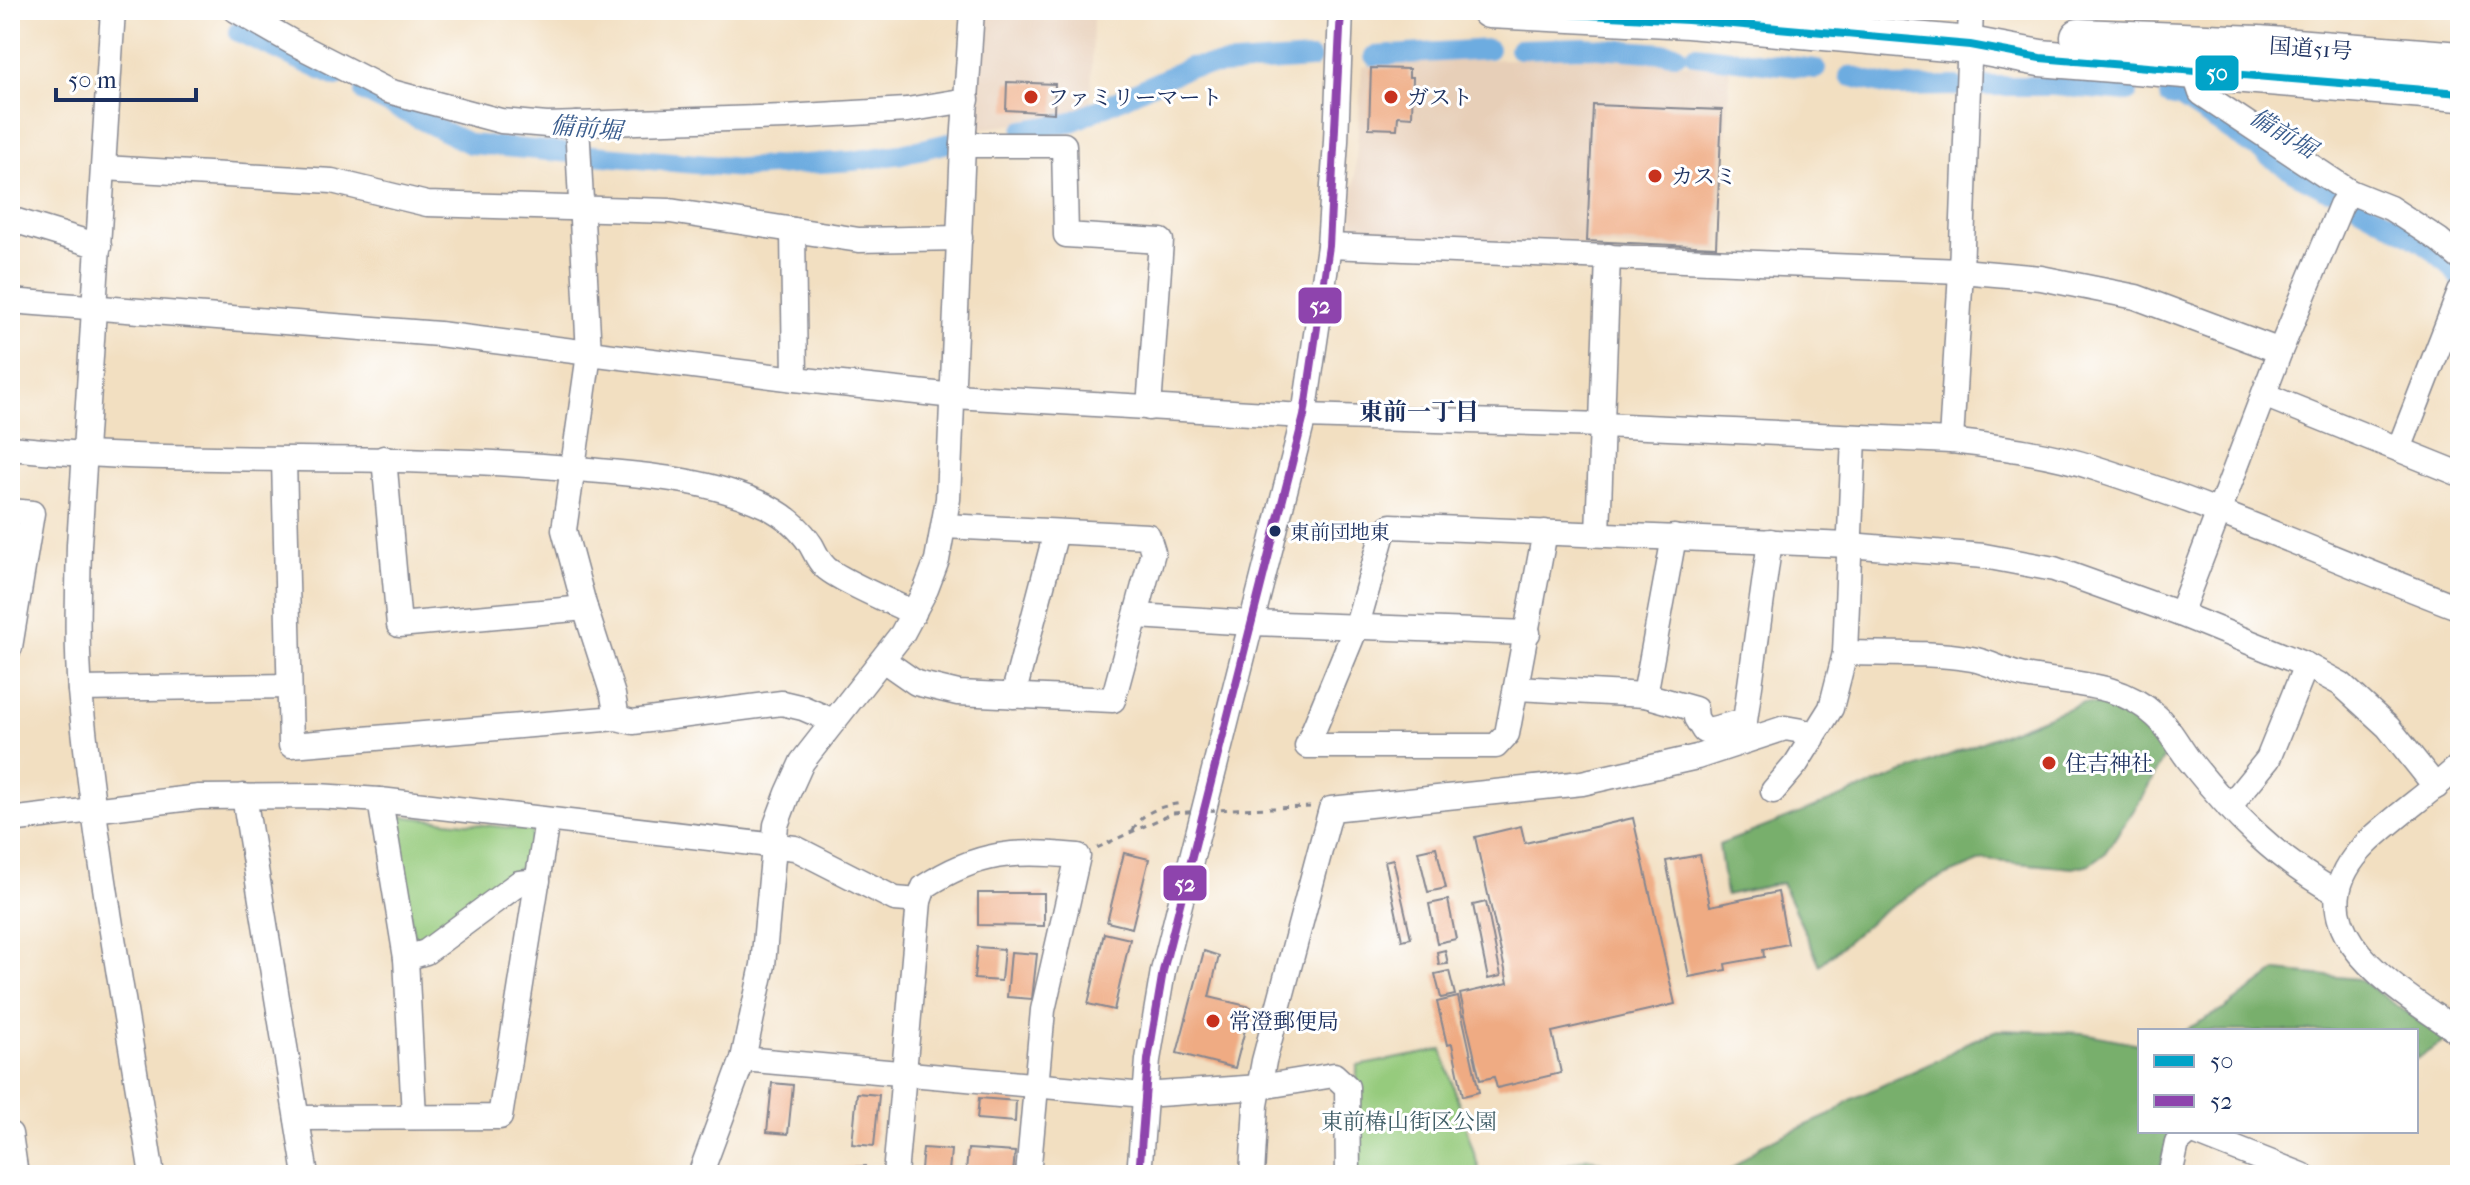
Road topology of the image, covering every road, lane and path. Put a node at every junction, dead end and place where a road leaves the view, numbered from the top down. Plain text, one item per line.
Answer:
1 (113, 10) edge
2 (236, 10) edge
3 (972, 10) edge
4 (1341, 10) edge
5 (1489, 10) edge
6 (1971, 27) edge
7 (2460, 60) edge
8 (2193, 69) junction
9 (2460, 93) edge
10 (967, 100) junction
11 (578, 143) junction
12 (963, 145) junction
13 (104, 168) junction
14 (2350, 192) junction
15 (580, 209) junction
16 (10, 219) edge
17 (793, 230) junction
18 (960, 238) junction
19 (99, 246) junction
20 (1329, 246) junction
21 (1608, 256) junction
22 (2460, 258) edge
23 (1961, 271) junction
24 (2460, 292) edge
25 (10, 301) edge
26 (96, 308) junction
27 (2280, 351) junction
28 (589, 354) junction
29 (795, 379) junction
30 (2264, 395) junction
31 (954, 396) junction
32 (1149, 408) junction
33 (1304, 416) junction
34 (1602, 425) junction
35 (1854, 437) junction
36 (1951, 441) junction
37 (10, 448) edge
38 (2399, 449) junction
39 (86, 456) junction
40 (384, 458) junction
41 (284, 460) junction
42 (571, 468) junction
43 (2460, 474) edge
44 (10, 511) edge
45 (2220, 513) junction
46 (944, 526) junction
47 (1056, 532) junction
48 (1545, 532) junction
49 (1598, 534) junction
50 (1674, 537) junction
51 (1770, 541) junction
52 (1849, 545) junction
53 (585, 608) junction
54 (2460, 608) edge
55 (914, 613) junction
56 (2180, 614) junction
57 (1137, 616) junction
58 (1252, 623) junction
59 (1357, 625) junction
60 (1528, 633) junction
61 (10, 647) edge
62 (1845, 653) junction
63 (883, 660) junction
64 (2306, 665) junction
65 (289, 686) junction
66 (1517, 688) junction
67 (80, 689) junction
68 (1645, 695) junction
69 (1013, 696) junction
70 (617, 718) junction
71 (833, 721) junction
72 (1813, 738) junction
73 (2460, 765) edge
74 (2436, 787) junction
75 (1773, 791) dead end
76 (244, 796) junction
77 (1206, 797) junction
78 (380, 800) junction
79 (2229, 807) junction
80 (94, 809) junction
81 (1331, 809) junction
82 (10, 820) edge
83 (547, 820) junction
84 (1133, 830) junction
85 (773, 846) junction
86 (1078, 856) junction
87 (538, 881) junction
88 (2337, 893) junction
89 (919, 901) junction
90 (406, 958) junction
91 (2460, 1033) edge
92 (743, 1059) junction
93 (905, 1074) junction
94 (1035, 1086) junction
95 (1260, 1087) junction
96 (1144, 1095) junction
97 (414, 1117) junction
98 (297, 1118) junction
99 (2189, 1133) edge
100 (2196, 1133) edge
101 (10, 1134) edge
102 (13, 1167) edge
103 (151, 1169) dead end
104 (306, 1175) edge
105 (700, 1175) edge
106 (895, 1175) edge
107 (1028, 1175) edge
108 (1139, 1175) edge
109 (1252, 1175) edge
110 (1348, 1175) edge
111 (2170, 1175) edge
112 (2302, 1175) edge

1 - 13 street
2 - 11 street
3 - 10 street
4 - 20 street
5 - 6 highway, 国道51号
6 - 7 highway, 国道51号
6 - 8 highway, 国道51号
6 - 23 street
8 - 9 highway, 国道51号
8 - 14 street
10 - 11 street
10 - 12 street
11 - 15 street
12 - 18 street
12 - 32 street
13 - 15 street
13 - 19 street
14 - 22 street
14 - 27 street
15 - 17 street
15 - 28 street
16 - 19 street
17 - 18 street
17 - 29 street
18 - 31 street
19 - 26 street
20 - 21 street
20 - 33 street
21 - 23 street
21 - 34 street
23 - 27 street
23 - 36 street
24 - 38 street
25 - 26 street
26 - 28 street
26 - 39 street
27 - 30 street
28 - 29 street
28 - 42 street
29 - 31 street
30 - 38 street
30 - 45 street
31 - 32 street
31 - 46 street
32 - 33 street
33 - 34 street
33 - 58 street
34 - 35 street
34 - 49 street
35 - 36 street
35 - 52 street
36 - 45 street
37 - 39 street
38 - 43 street
39 - 41 street
39 - 67 street
40 - 41 street
40 - 42 street
40 - 53 street
41 - 65 street
42 - 53 street
42 - 55 street
44 - 61 street
45 - 54 street
45 - 56 street
46 - 47 street
46 - 55 street
47 - 57 street
47 - 69 street
48 - 49 street
48 - 59 street
48 - 60 street
49 - 50 street
50 - 51 street
50 - 68 street
51 - 52 street
51 - 68 street
52 - 56 street
52 - 62 street
53 - 70 street
55 - 63 street
56 - 64 street
57 - 58 street
57 - 69 street
58 - 59 street
58 - 77 street
59 - 60 street
59 - 66 street
60 - 66 street
62 - 72 street
62 - 79 street
63 - 69 street
63 - 71 street
64 - 74 street
64 - 79 street
65 - 67 street
65 - 70 street
66 - 68 street
67 - 80 street
70 - 71 street
71 - 85 street
72 - 75 street
72 - 81 street
73 - 74 street
74 - 88 street
76 - 78 street
76 - 80 street
76 - 98 street
77 - 84 path
77 - 96 street
78 - 83 street
78 - 90 street
79 - 88 street
80 - 82 street
80 - 103 street
81 - 84 path, bridge
81 - 95 street
83 - 85 street
83 - 87 street
84 - 86 path
85 - 89 street
85 - 92 street
86 - 89 street
86 - 94 street
87 - 90 street
87 - 97 street
88 - 91 street
89 - 93 street
90 - 97 street
92 - 93 street
92 - 105 street
93 - 94 street
93 - 106 street
94 - 96 street
94 - 107 street
95 - 96 street
95 - 109 street
95 - 110 street
96 - 108 street
97 - 98 street
98 - 104 street
99 - 111 street
100 - 112 street
101 - 102 street

